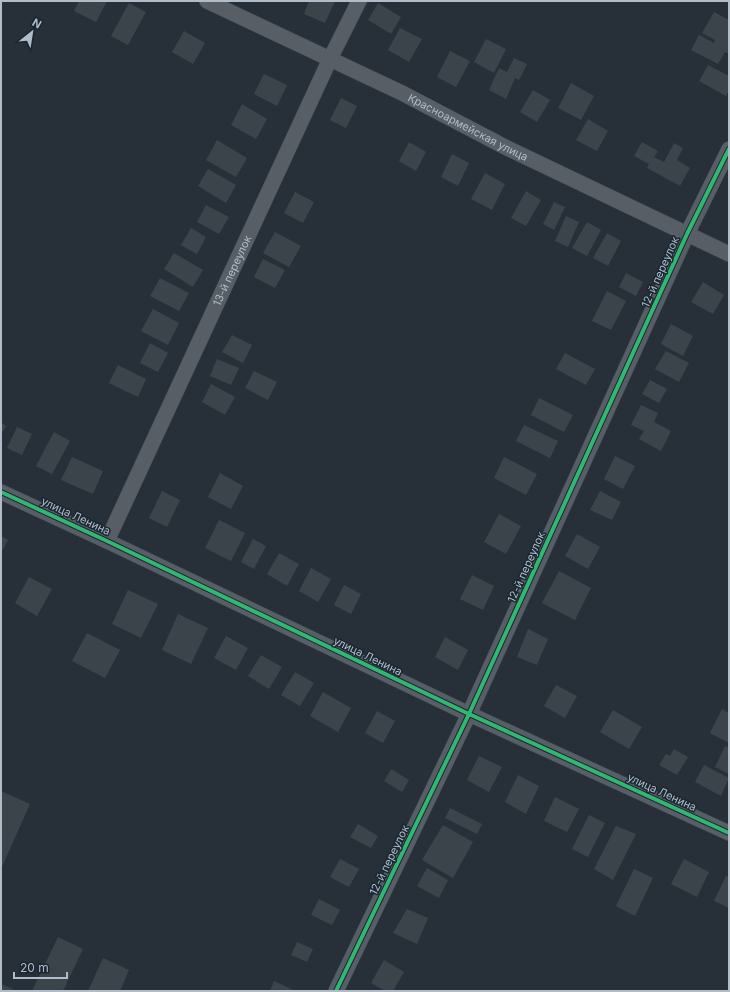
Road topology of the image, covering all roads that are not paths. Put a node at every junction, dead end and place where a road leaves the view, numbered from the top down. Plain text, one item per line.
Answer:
1 (207, 1) edge
2 (359, 1) edge
3 (330, 59) junction
4 (729, 149) edge
5 (687, 234) junction
6 (729, 254) edge
7 (1, 492) edge
8 (107, 541) junction
9 (469, 714) junction
10 (729, 833) edge
11 (336, 991) edge

1 - 3 street, Красноармейская улица
2 - 3 street, 13-й переулок
3 - 5 street, Красноармейская улица
3 - 8 street, 13-й переулок
4 - 5 street, 12-й переулок
5 - 6 street, Красноармейская улица
5 - 9 street, 12-й переулок
7 - 8 street, улица Ленина
8 - 9 street, улица Ленина
9 - 10 street, улица Ленина
9 - 11 street, 12-й переулок

